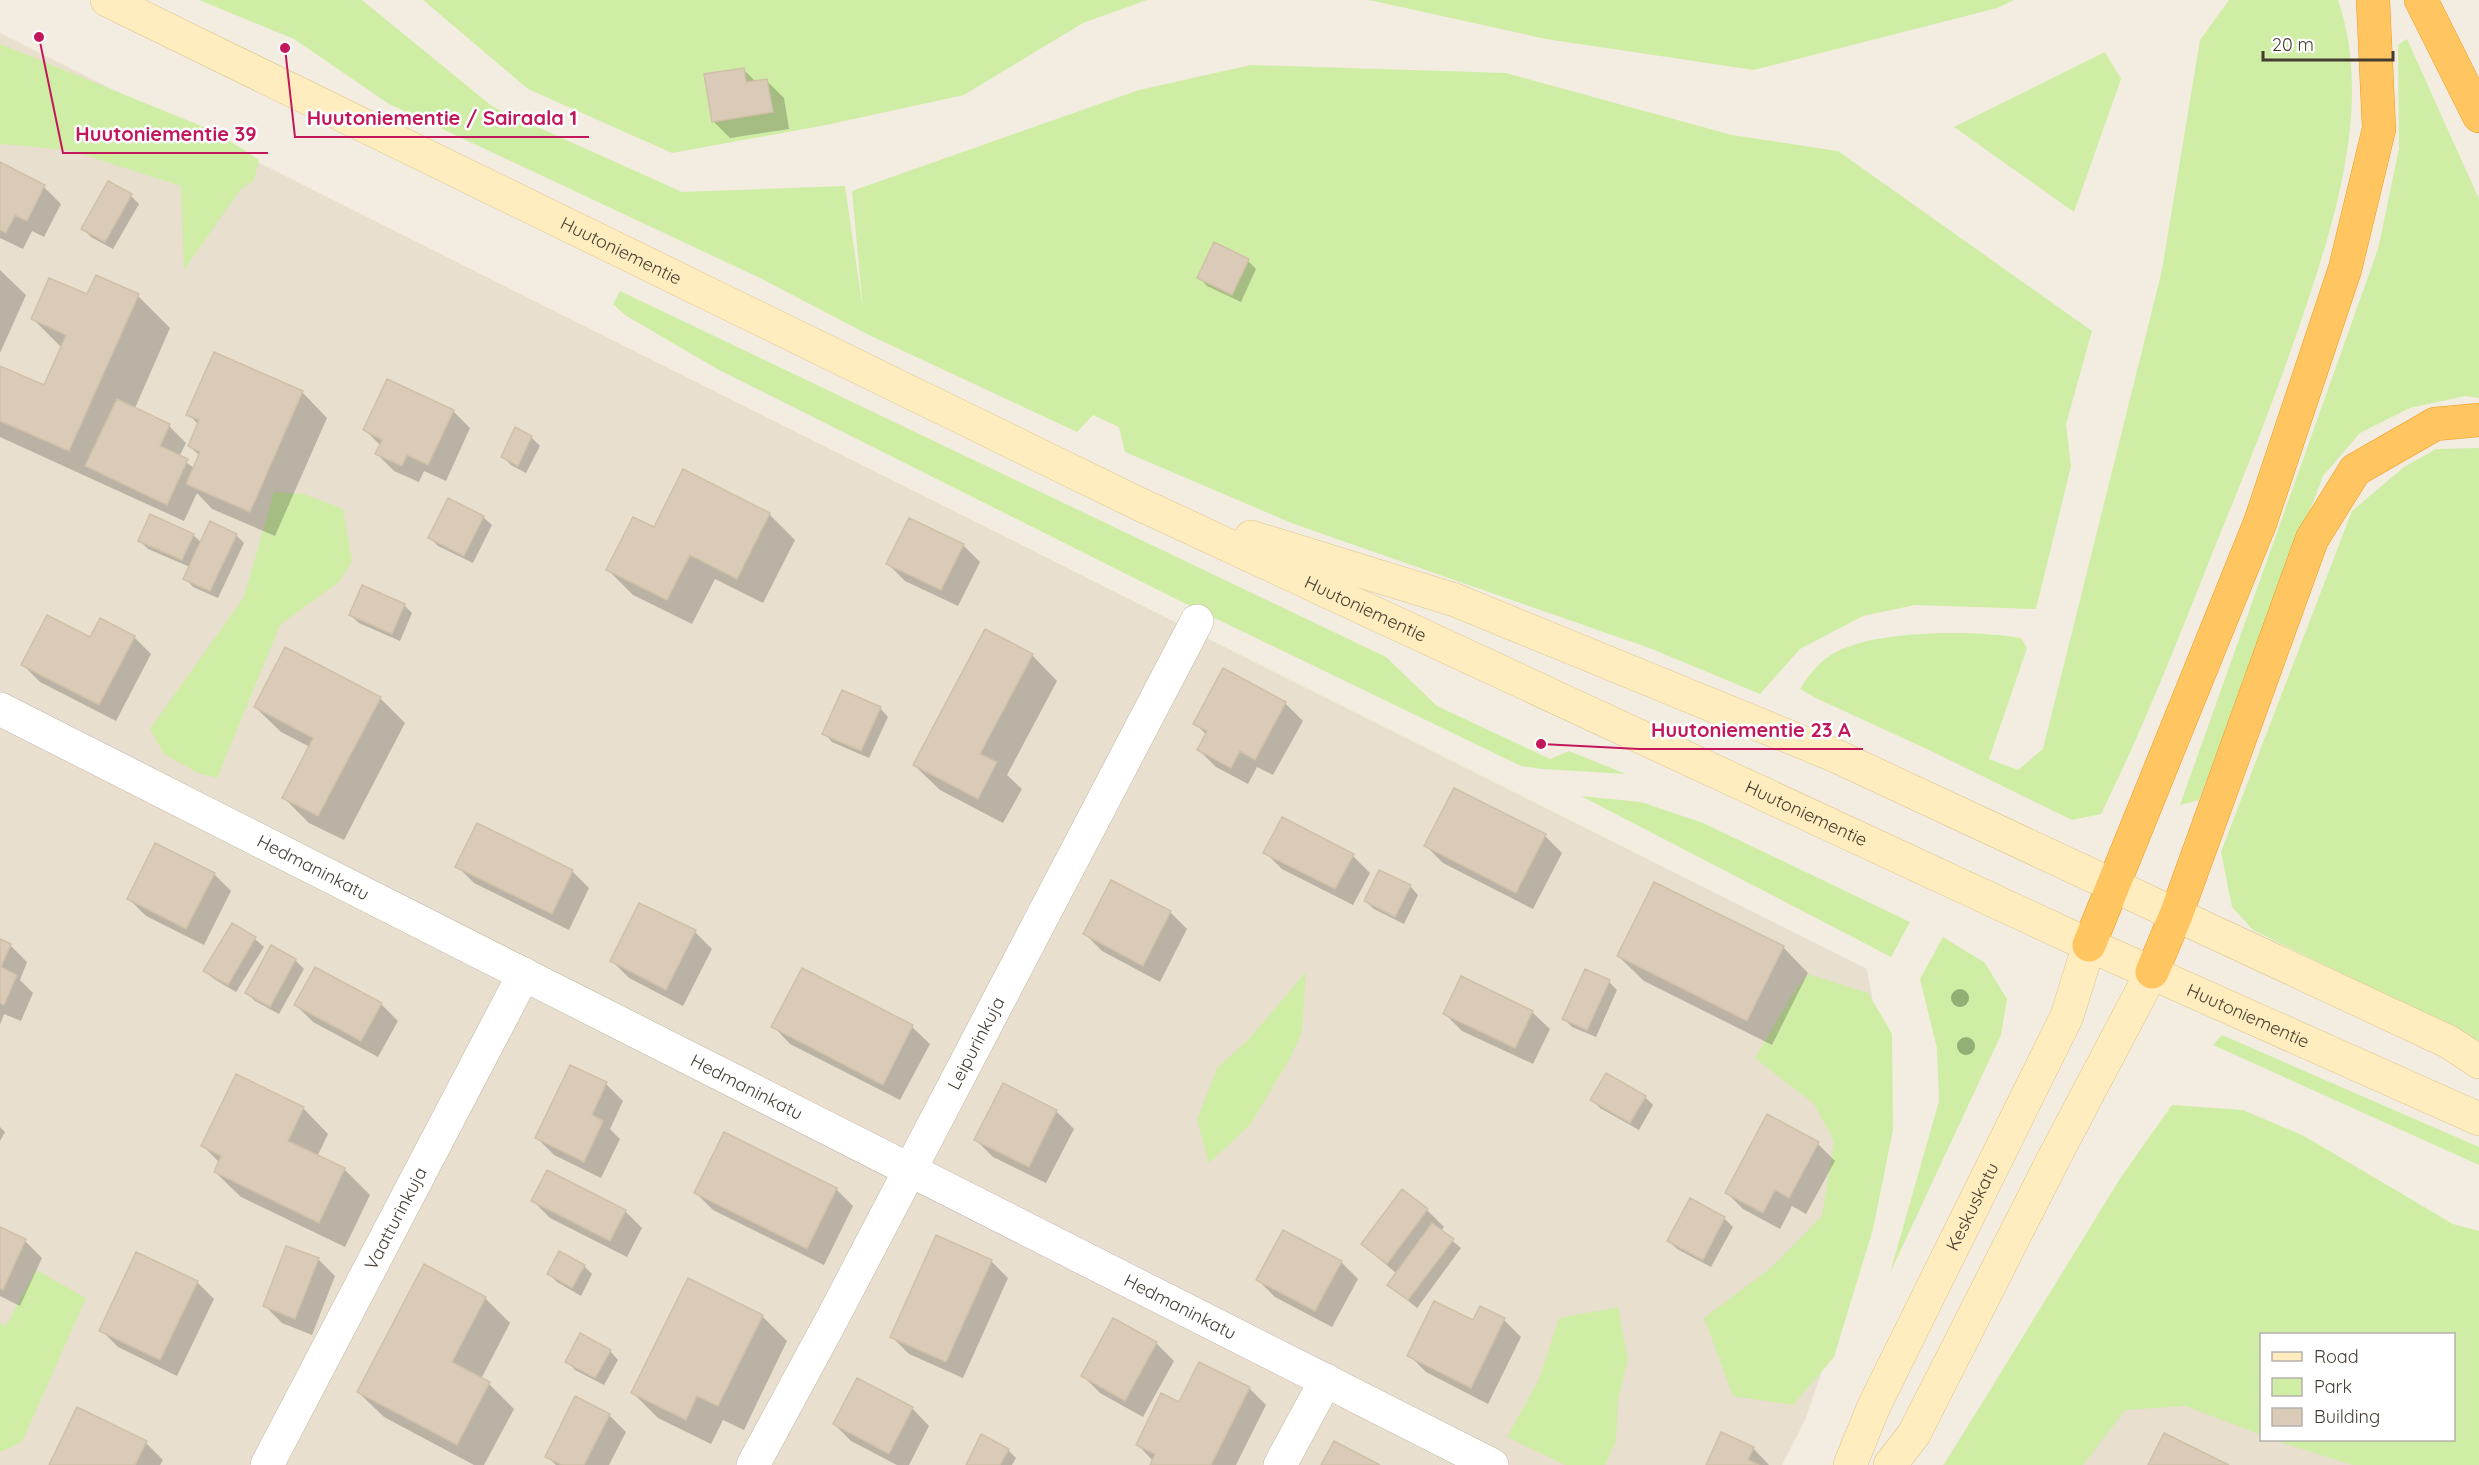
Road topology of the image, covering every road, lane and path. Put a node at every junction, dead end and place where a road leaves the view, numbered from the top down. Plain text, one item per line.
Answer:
1 (106, 0) edge
2 (2373, 0) edge
3 (2421, 0) edge
4 (2479, 116) edge
5 (2479, 420) edge
6 (1135, 502) junction
7 (1197, 621) dead end
8 (2, 716) edge
9 (2114, 885) junction
10 (2176, 915) junction
11 (2089, 945) junction
12 (2152, 972) junction
13 (524, 974) junction
14 (2479, 1062) edge
15 (2479, 1119) edge
16 (909, 1169) junction
17 (1326, 1380) junction
18 (267, 1465) edge
19 (753, 1465) edge
20 (1280, 1465) edge
21 (1492, 1465) edge
22 (1850, 1465) edge
23 (1890, 1465) edge

1 - 6 main road, Huutoniementie
2 - 9 highway
3 - 4 highway
5 - 10 highway
6 - 9 main road, Huutoniementie
6 - 11 main road, Huutoniementie
7 - 16 street, Leipurinkuja
8 - 13 street, Hedmaninkatu
9 - 10 main road, Huutoniementie
9 - 11 highway
10 - 12 highway
10 - 14 main road, Huutoniementie
11 - 12 main road, Huutoniementie
11 - 22 main road, Keskuskatu
12 - 15 main road, Huutoniementie
12 - 23 main road
13 - 16 street, Hedmaninkatu
13 - 18 street, Vaatturinkuja
16 - 17 street, Hedmaninkatu
16 - 19 street, Leipurinkuja
17 - 20 street
17 - 21 street, Hedmaninkatu

